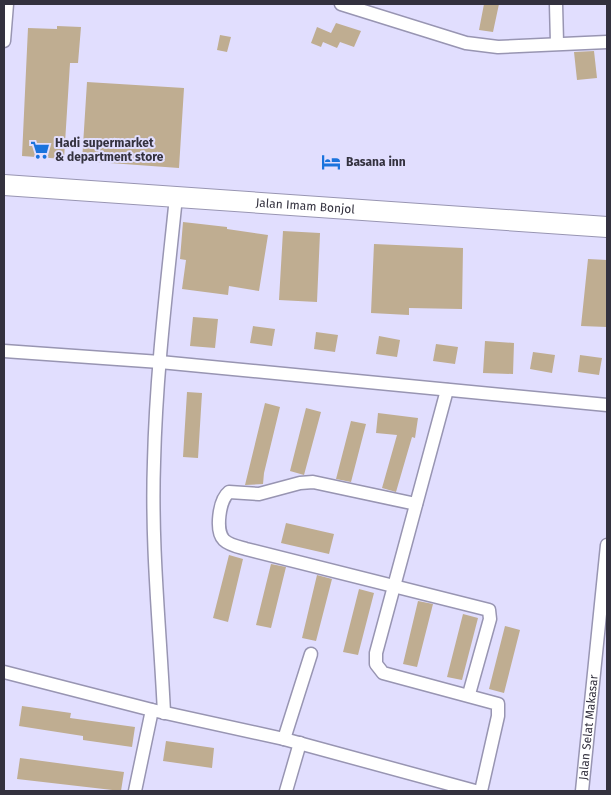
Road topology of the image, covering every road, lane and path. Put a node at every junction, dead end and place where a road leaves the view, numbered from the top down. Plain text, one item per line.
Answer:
1 (7, 4) edge
2 (341, 4) edge
3 (556, 4) edge
4 (4, 41) edge
5 (607, 42) edge
6 (557, 43) junction
7 (4, 185) edge
8 (176, 197) junction
9 (607, 227) edge
10 (4, 351) edge
11 (160, 362) junction
12 (447, 390) junction
13 (607, 405) edge
14 (416, 504) junction
15 (607, 545) edge
16 (394, 585) junction
17 (311, 654) dead end
18 (4, 672) edge
19 (469, 694) junction
20 (158, 712) junction
21 (284, 739) junction
22 (300, 743) junction
23 (134, 791) edge
24 (286, 791) edge
25 (476, 791) edge
26 (481, 791) edge
27 (582, 791) edge

1 - 4 street
2 - 6 street
3 - 6 street
5 - 6 street
7 - 8 main road, Jalan Imam Bonjol
8 - 9 main road, Jalan Imam Bonjol
8 - 11 street
10 - 11 street
11 - 12 street
11 - 20 street
12 - 13 street
12 - 14 street
14 - 16 street
14 - 16 street
15 - 27 street, Jalan Selat Makasar
16 - 19 street
16 - 19 street
17 - 21 street
18 - 20 street
19 - 26 street
20 - 21 street
20 - 23 street
21 - 22 street
22 - 24 street
22 - 25 street

